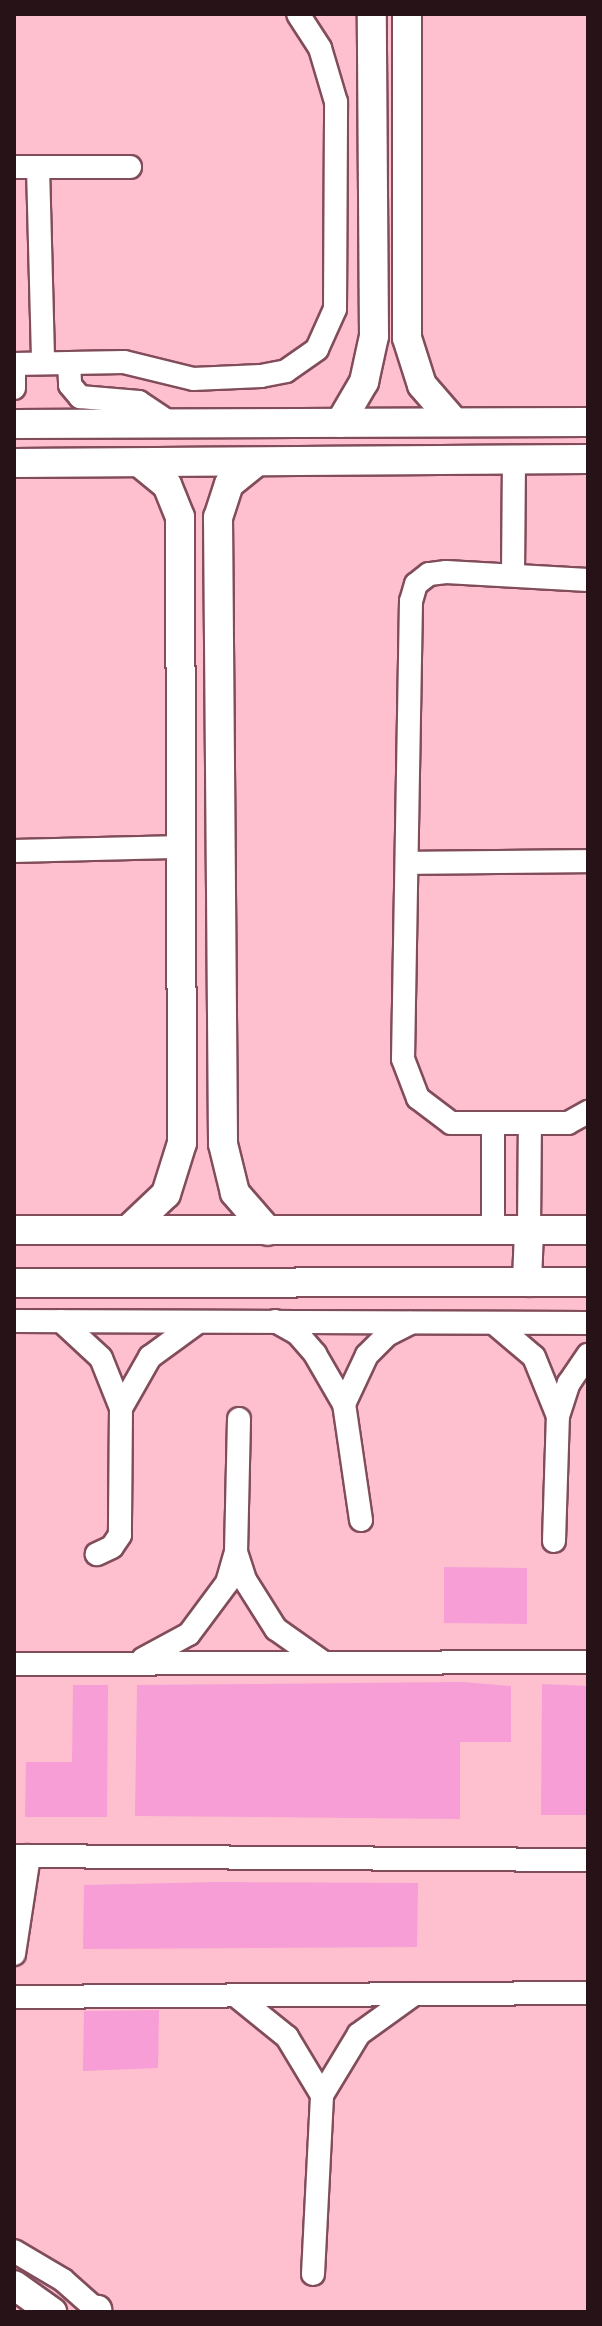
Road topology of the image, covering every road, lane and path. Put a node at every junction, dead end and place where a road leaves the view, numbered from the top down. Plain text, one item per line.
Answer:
1 (298, 14) edge
2 (372, 14) edge
3 (407, 14) edge
4 (14, 167) edge
5 (38, 167) junction
6 (130, 167) dead end
7 (43, 363) junction
8 (69, 363) junction
9 (14, 364) edge
10 (14, 388) edge
11 (454, 422) junction
12 (588, 422) edge
13 (170, 423) junction
14 (340, 423) junction
15 (14, 424) edge
16 (588, 459) edge
17 (514, 461) junction
18 (14, 463) edge
19 (140, 463) junction
20 (255, 463) junction
21 (513, 574) junction
22 (588, 580) edge
23 (182, 847) junction
24 (14, 851) edge
25 (588, 861) edge
26 (407, 863) junction
27 (588, 1112) edge
28 (493, 1123) junction
29 (530, 1123) junction
30 (14, 1230) edge
31 (128, 1230) junction
32 (493, 1230) junction
33 (529, 1230) junction
34 (588, 1230) edge
35 (268, 1231) junction
36 (527, 1282) junction
37 (588, 1282) edge
38 (14, 1283) edge
39 (273, 1319) junction
40 (14, 1321) edge
41 (61, 1321) junction
42 (199, 1321) junction
43 (412, 1322) junction
44 (494, 1323) junction
45 (588, 1323) edge
46 (588, 1355) edge
47 (344, 1404) junction
48 (121, 1408) junction
49 (558, 1416) junction
50 (239, 1419) dead end
51 (361, 1520) dead end
52 (554, 1541) dead end
53 (236, 1552) junction
54 (97, 1554) dead end
55 (588, 1662) edge
56 (324, 1663) junction
57 (14, 1664) edge
58 (132, 1664) junction
59 (21, 1856) edge
60 (588, 1860) edge
61 (14, 1954) edge
62 (564, 1993) junction
63 (588, 1993) edge
64 (414, 1994) junction
65 (235, 1995) junction
66 (14, 1997) edge
67 (588, 2009) edge
68 (322, 2095) junction
69 (14, 2251) edge
70 (313, 2274) dead end
71 (14, 2285) edge
72 (97, 2311) edge
73 (52, 2312) edge

1 - 8 street
2 - 14 street
3 - 11 street
4 - 5 street
5 - 6 street
5 - 7 street
7 - 8 street
7 - 9 street
8 - 13 street
9 - 10 street
11 - 12 street
11 - 14 street
13 - 14 street
13 - 15 street
16 - 17 street
17 - 20 street
17 - 21 street
18 - 19 street
19 - 20 street
19 - 23 street
20 - 35 street
21 - 22 street
21 - 26 street
23 - 24 street
23 - 31 street
25 - 26 street
26 - 28 street
27 - 29 street
28 - 29 street
28 - 32 street
29 - 33 street
30 - 31 street
31 - 35 street
32 - 33 street
32 - 35 street
33 - 34 street
33 - 36 street
36 - 37 street
36 - 38 street
39 - 42 street
39 - 43 street
39 - 47 street
40 - 41 street
41 - 42 street
41 - 48 street
42 - 48 street
43 - 44 street
43 - 47 street
44 - 45 street
44 - 49 street
46 - 49 street
47 - 51 street
48 - 54 street
49 - 52 street
50 - 53 street
53 - 56 street
53 - 58 street
55 - 56 street
56 - 58 street
57 - 58 street
59 - 60 street
59 - 61 street
62 - 63 street
62 - 64 street
62 - 67 street
64 - 65 street
64 - 68 street
65 - 66 street
65 - 68 street
68 - 70 street
69 - 72 street
71 - 73 street

